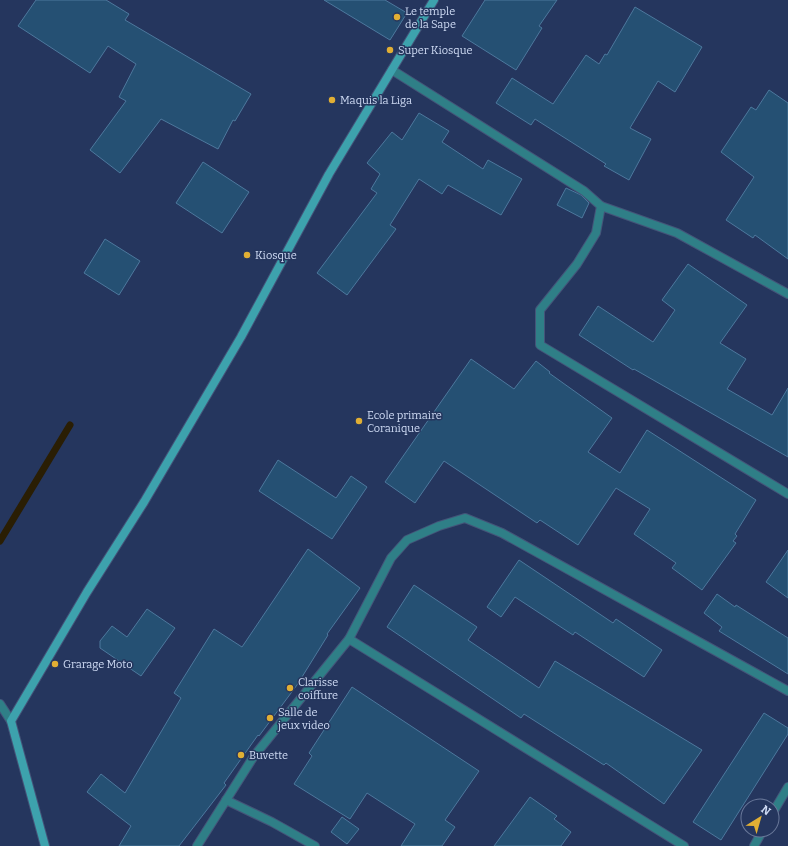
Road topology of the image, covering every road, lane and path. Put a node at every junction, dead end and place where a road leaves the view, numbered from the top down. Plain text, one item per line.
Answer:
1 (434, 0) edge
2 (392, 70) junction
3 (601, 206) junction
4 (788, 294) edge
5 (788, 494) edge
6 (349, 639) junction
7 (788, 691) edge
8 (0, 704) edge
9 (11, 721) junction
10 (788, 786) edge
11 (226, 800) junction
12 (780, 800) edge
13 (45, 846) edge
14 (197, 846) edge
15 (315, 846) edge
16 (684, 846) edge

1 - 2 main road
2 - 3 street
2 - 9 main road
3 - 4 street
3 - 5 street
6 - 7 street
6 - 11 street
6 - 16 street
8 - 9 street
9 - 13 main road
10 - 12 street
11 - 14 street
11 - 15 street

